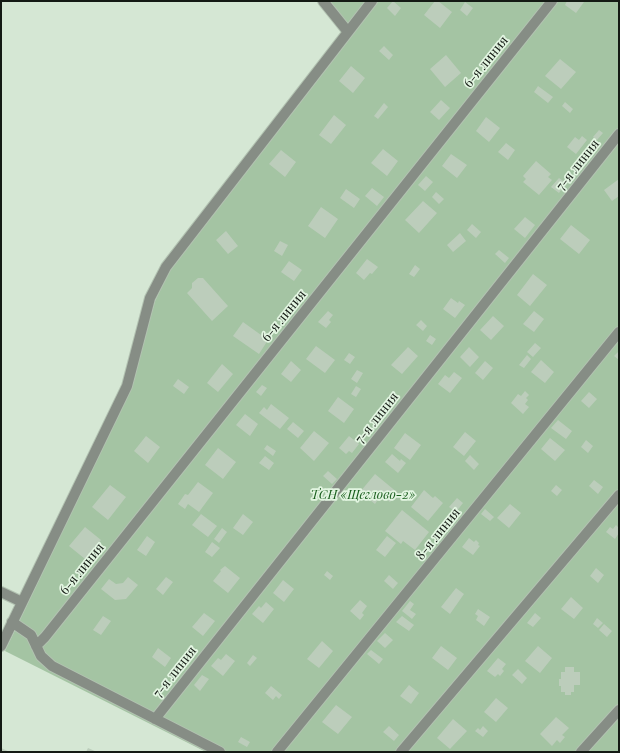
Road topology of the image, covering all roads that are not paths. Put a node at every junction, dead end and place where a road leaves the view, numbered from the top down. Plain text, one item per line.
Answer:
1 (323, 1) edge
2 (372, 1) edge
3 (552, 1) edge
4 (348, 32) junction
5 (619, 134) edge
6 (619, 332) edge
7 (619, 495) edge
8 (1, 592) edge
9 (22, 602) junction
10 (12, 622) junction
11 (1, 646) edge
12 (36, 646) junction
13 (619, 710) edge
14 (155, 719) junction
15 (220, 752) edge
16 (277, 752) edge
17 (401, 752) edge
18 (581, 752) edge

1 - 4 street
2 - 4 street
3 - 12 street, 6-я линия
4 - 9 street
5 - 14 street, 7-я линия
6 - 16 street, 8-я линия
7 - 17 street
8 - 9 street
9 - 10 street
10 - 11 street
10 - 12 street
12 - 14 street
13 - 18 street
14 - 15 street

